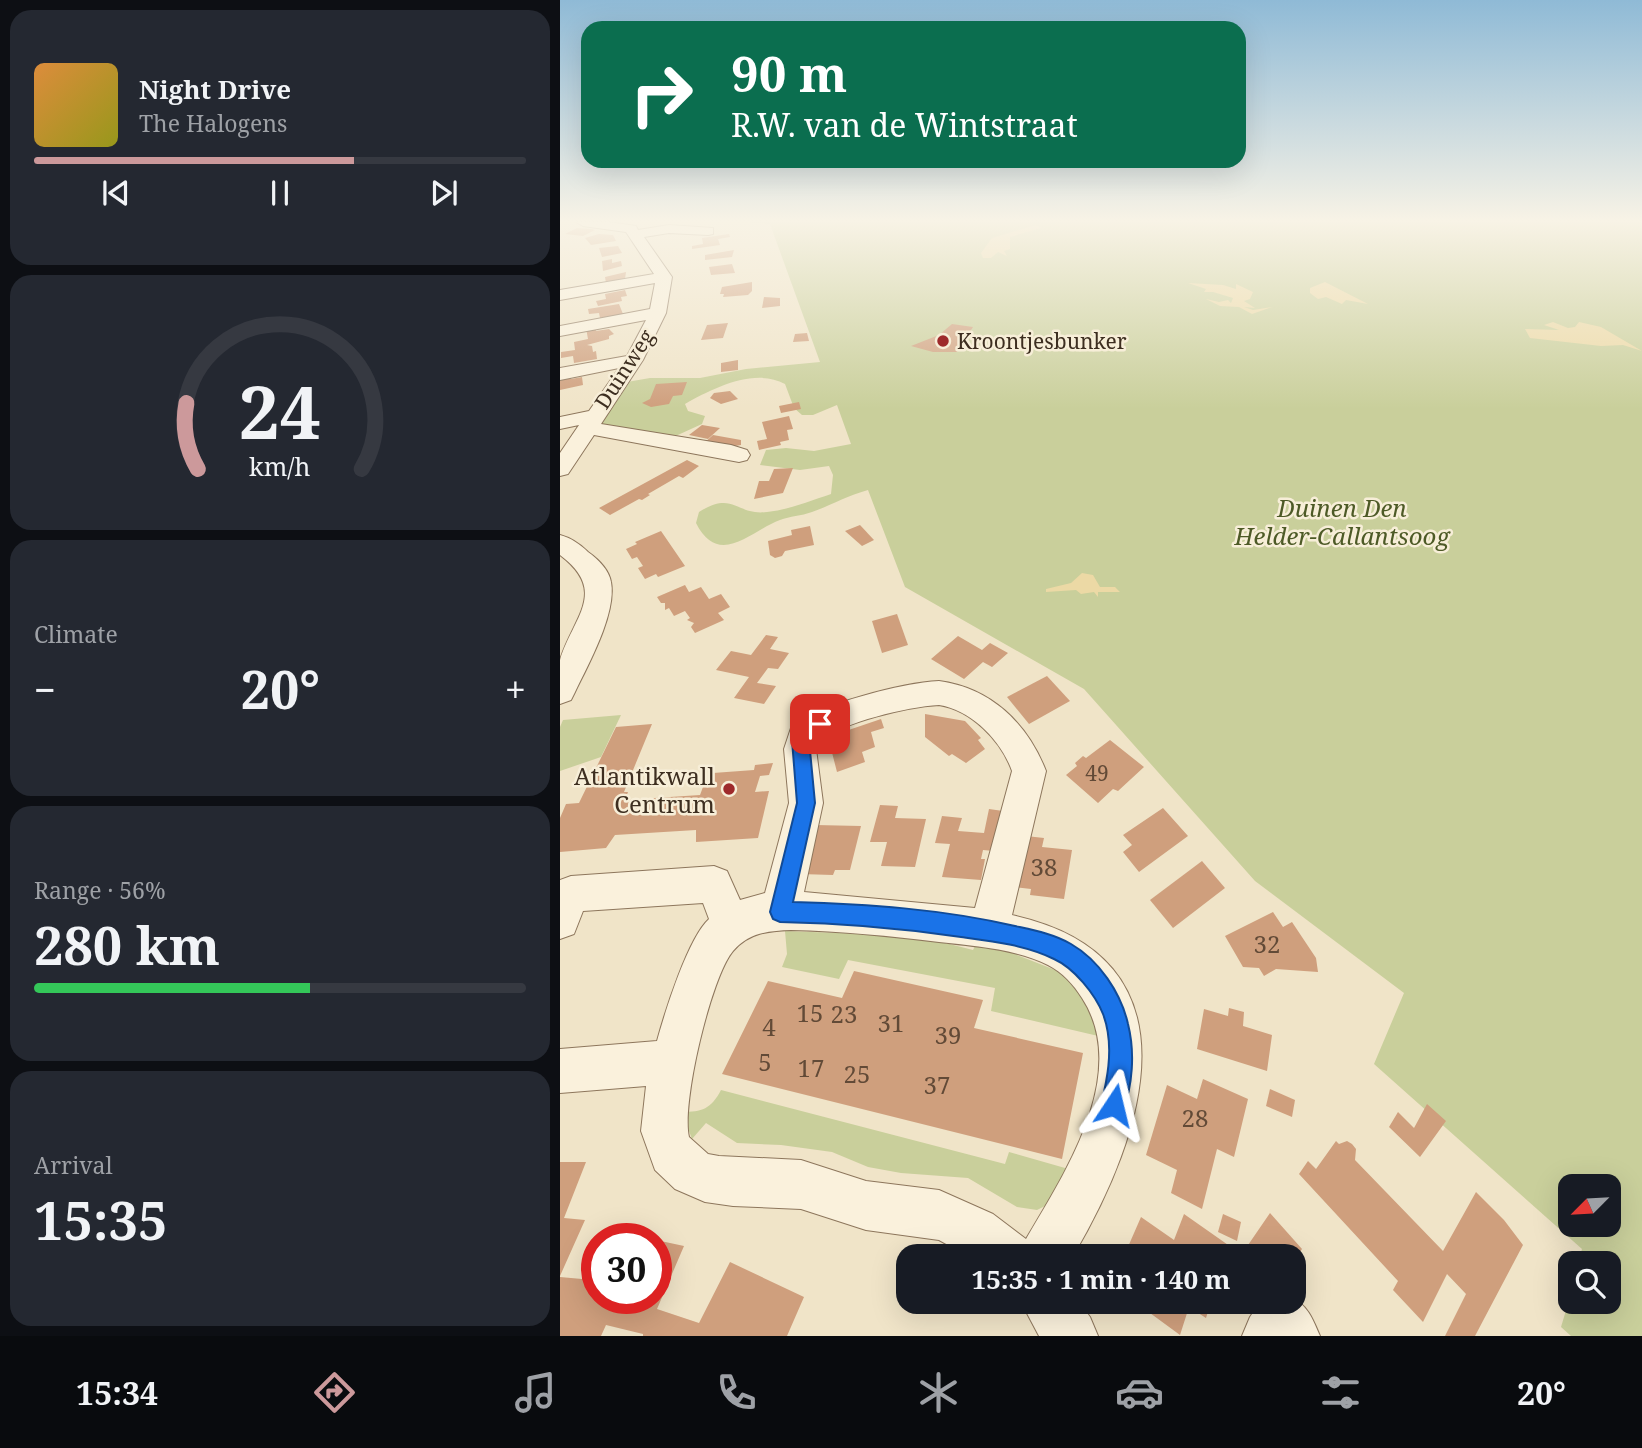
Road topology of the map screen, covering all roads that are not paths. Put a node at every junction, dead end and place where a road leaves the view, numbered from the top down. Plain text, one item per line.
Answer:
1 (625, 284) edge
2 (663, 284) edge
3 (560, 295) edge
4 (658, 313) junction
5 (560, 331) edge
6 (634, 360) junction
7 (560, 374) edge
8 (591, 422) junction
9 (560, 424) edge
10 (739, 456) dead end
11 (560, 468) edge
12 (560, 543) edge
13 (560, 692) edge
14 (780, 912) junction
15 (560, 920) edge
16 (732, 928) junction
17 (989, 931) junction
18 (673, 1062) junction
19 (560, 1070) edge
20 (994, 1244) edge
21 (1053, 1244) edge
22 (1055, 1314) edge
23 (1071, 1336) edge

1 - 3 street
2 - 4 street, Duinweg
4 - 5 street
4 - 6 street, Duinweg
6 - 7 street
6 - 8 street, Duinweg
8 - 9 street
8 - 10 street, Duinweg
8 - 11 street, Duinweg
12 - 13 street
14 - 16 street
14 - 17 street
14 - 17 street
15 - 16 street
16 - 18 street
17 - 21 street
18 - 19 street
18 - 20 street
22 - 23 street

